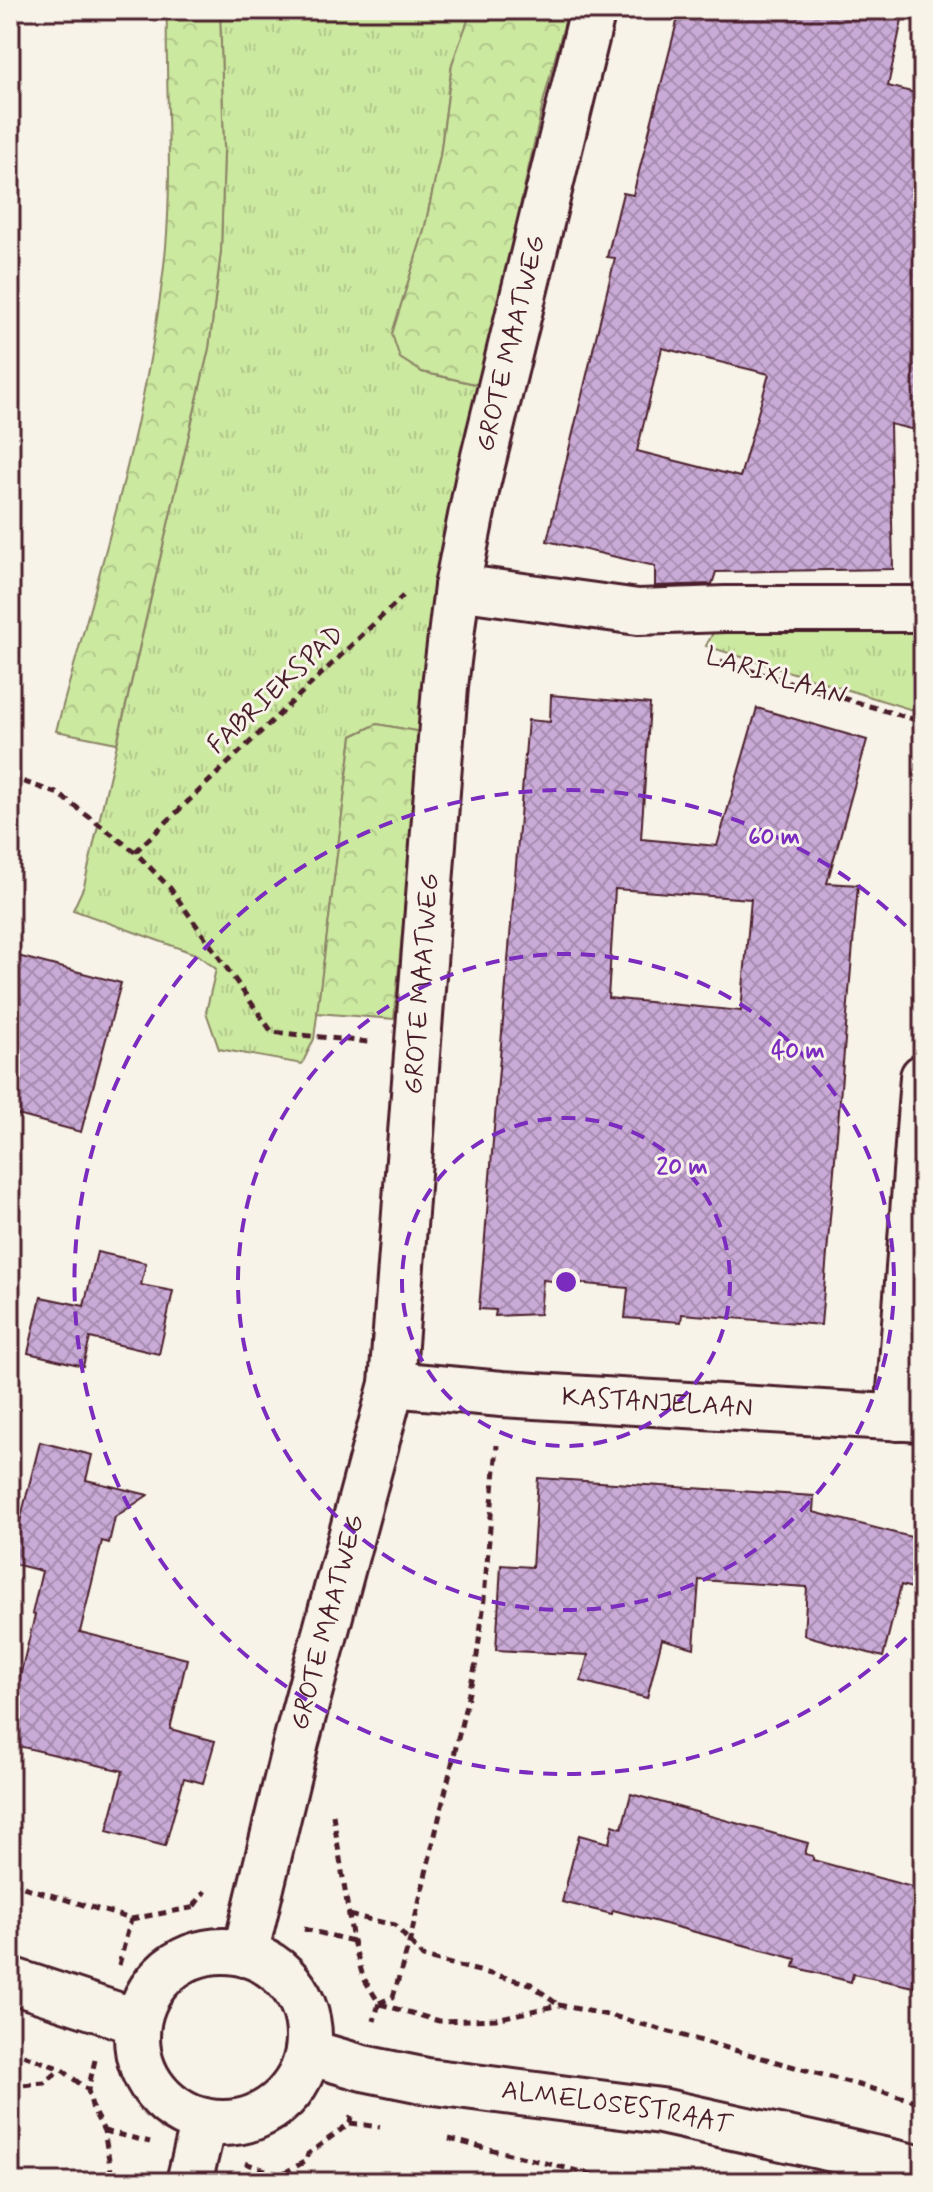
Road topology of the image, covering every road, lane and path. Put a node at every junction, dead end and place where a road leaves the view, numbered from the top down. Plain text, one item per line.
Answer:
1 (593, 10) edge
2 (457, 587) junction
3 (923, 609) edge
4 (716, 661) dead end
5 (923, 722) edge
6 (10, 777) edge
7 (135, 852) junction
8 (418, 1046) junction
9 (923, 1077) edge
10 (392, 1384) junction
11 (502, 1394) junction
12 (910, 1418) edge
13 (332, 1809) dead end
14 (10, 1883) edge
15 (194, 1906) dead end
16 (349, 1915) junction
17 (410, 1940) junction
18 (245, 1954) junction
19 (10, 1980) edge
20 (379, 2003) junction
21 (559, 2005) junction
22 (138, 2022) junction
23 (10, 2050) edge
24 (308, 2052) junction
25 (61, 2069) junction
26 (10, 2086) edge
27 (923, 2103) edge
28 (204, 2121) junction
29 (380, 2127) dead end
30 (441, 2137) dead end
31 (923, 2169) edge
32 (113, 2182) edge
33 (189, 2182) edge
34 (274, 2182) edge
35 (622, 2182) edge

1 - 2 street, GROTE MAATWEG
2 - 3 street, LARIXLAAN
2 - 7 path, FABRIEKSPAD
2 - 8 street, GROTE MAATWEG
4 - 5 path, LARIXLAAN
6 - 7 path
7 - 8 path
8 - 10 street, GROTE MAATWEG
9 - 12 street
10 - 11 street, KASTANJELAAN
10 - 18 street, GROTE MAATWEG
11 - 12 street, KASTANJELAAN
11 - 17 path
13 - 16 path
14 - 15 path
16 - 17 path
16 - 20 path
17 - 20 path
17 - 21 path
18 - 22 street
18 - 24 street
19 - 22 street
20 - 21 path
21 - 27 path
22 - 28 street
23 - 25 path
24 - 28 street
24 - 31 street, ALMELOSESTRAAT
25 - 26 path
25 - 32 path
28 - 33 street
29 - 34 path
30 - 35 path

